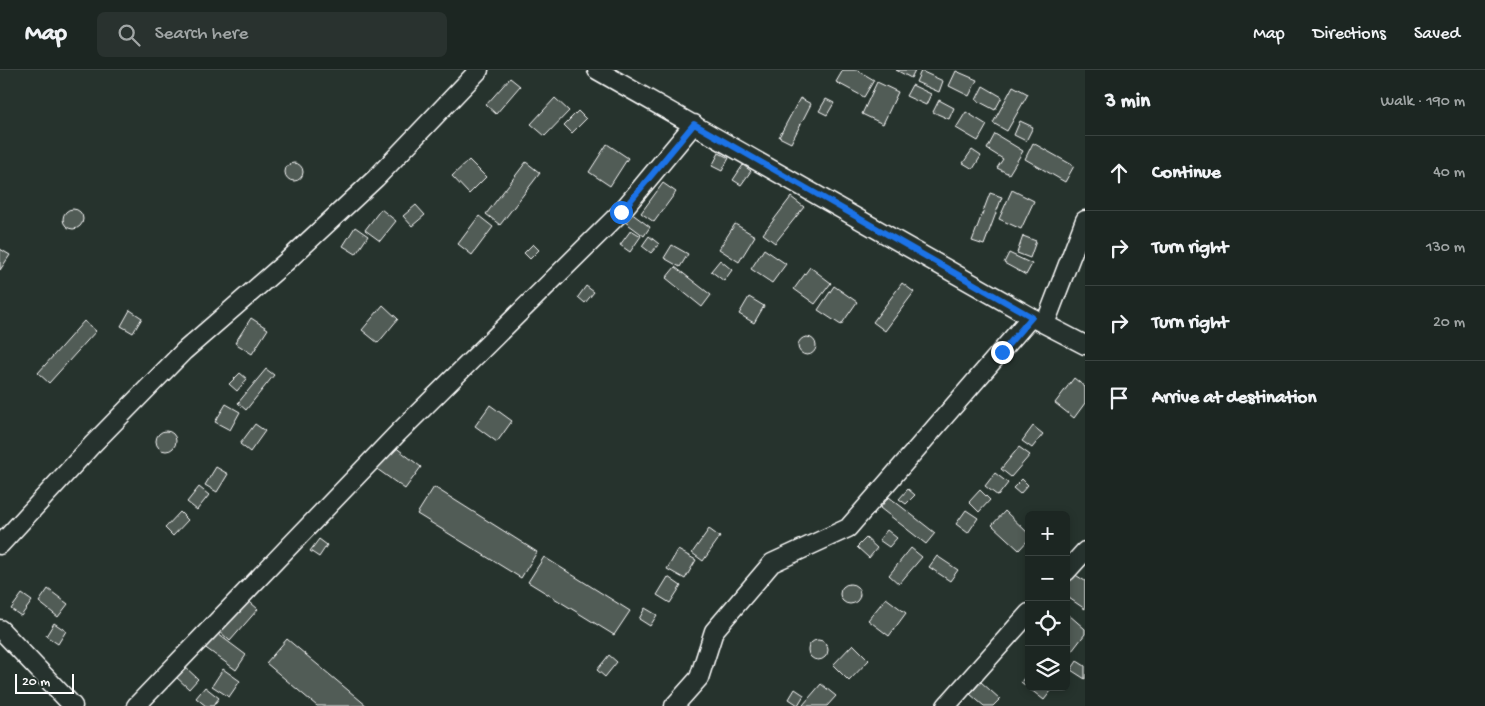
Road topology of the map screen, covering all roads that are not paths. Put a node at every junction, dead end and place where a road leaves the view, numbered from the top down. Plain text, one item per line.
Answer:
1 (479, 70) edge
2 (597, 70) edge
3 (694, 124) junction
4 (1085, 220) edge
5 (1038, 320) junction
6 (1085, 345) edge
7 (0, 545) edge
8 (1085, 551) edge
9 (1070, 568) edge
10 (1025, 618) edge
11 (0, 629) edge
12 (73, 706) edge
13 (136, 706) edge
14 (674, 706) edge
15 (946, 706) edge

1 - 7 street
2 - 3 street
3 - 5 street
3 - 13 street
4 - 5 street
5 - 6 street
5 - 14 street
8 - 9 street
10 - 15 street
11 - 12 street

